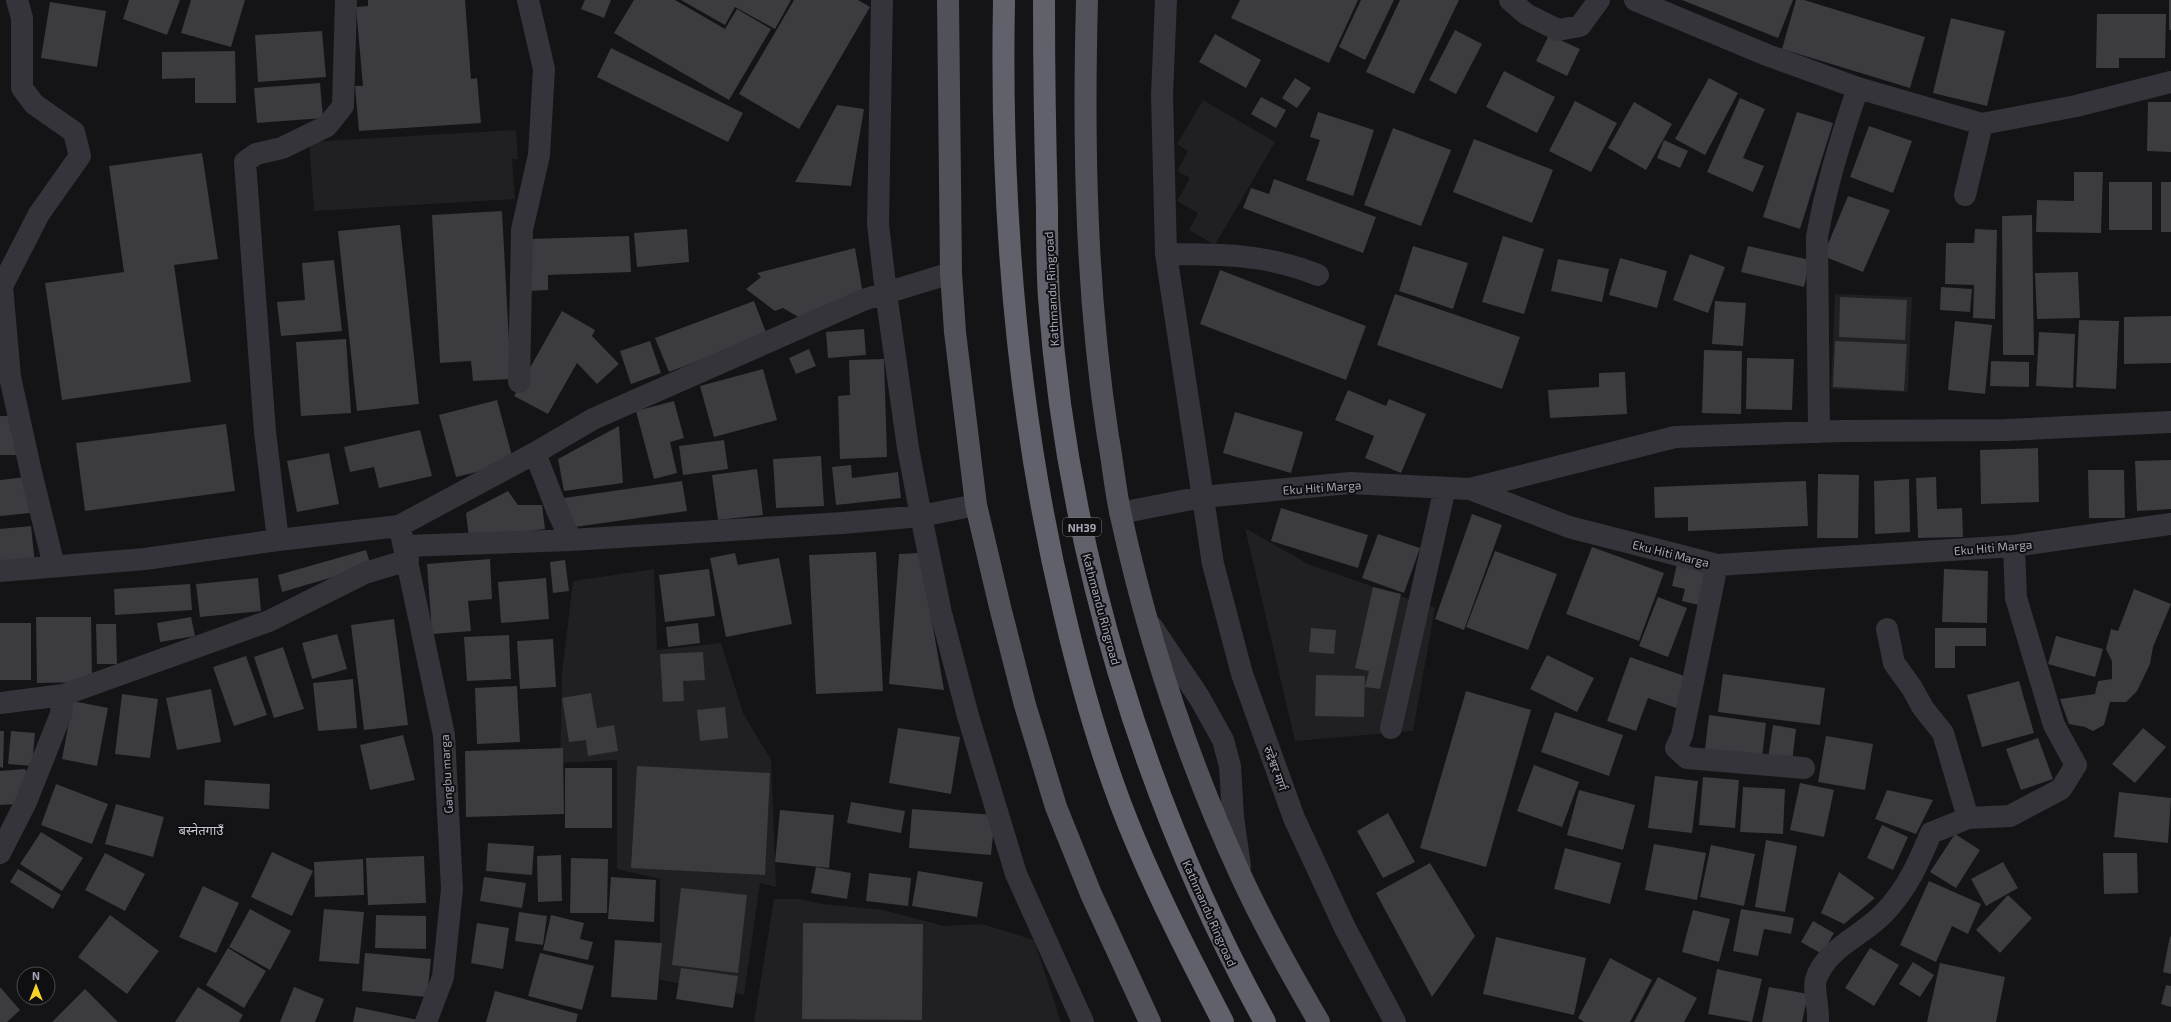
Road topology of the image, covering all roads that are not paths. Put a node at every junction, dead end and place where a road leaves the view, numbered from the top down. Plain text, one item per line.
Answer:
1 (17, 0) edge
2 (346, 0) edge
3 (528, 0) edge
4 (882, 0) edge
5 (948, 0) edge
6 (1004, 0) edge
7 (1044, 0) edge
8 (1087, 0) edge
9 (1166, 0) edge
10 (1510, 0) edge
11 (1599, 0) edge
12 (1635, 0) edge
13 (2171, 82) edge
14 (1858, 88) junction
15 (1982, 124) junction
16 (1965, 195) dead end
17 (1166, 254) junction
18 (951, 273) junction
19 (1318, 275) dead end
20 (886, 293) junction
21 (519, 382) dead end
22 (2171, 422) edge
23 (1819, 432) junction
24 (535, 453) junction
25 (1445, 488) junction
26 (1470, 489) junction
27 (1202, 497) junction
28 (976, 505) junction
29 (1120, 513) junction
30 (921, 516) junction
31 (2171, 524) edge
32 (278, 540) junction
33 (571, 540) junction
34 (404, 544) junction
35 (2014, 546) junction
36 (1717, 565) junction
37 (54, 566) junction
38 (0, 571) edge
39 (1146, 618) junction
40 (1887, 629) dead end
41 (63, 695) junction
42 (0, 703) edge
43 (1391, 728) dead end
44 (1804, 768) dead end
45 (1968, 818) junction
46 (0, 853) edge
47 (1241, 876) junction
48 (426, 1022) edge
49 (1083, 1022) edge
50 (1150, 1022) edge
51 (1223, 1022) edge
52 (1265, 1022) edge
53 (1319, 1022) edge
54 (1395, 1022) edge
55 (1818, 1022) edge

1 - 37 street
2 - 32 street
3 - 21 street
4 - 20 street
5 - 18 main road
6 - 51 highway, NH39
7 - 52 highway, Kathmandu Ringroad / NH39
8 - 29 main road
9 - 17 street, रुद्रेश्वर मार्ग
10 - 11 street
12 - 14 street
13 - 15 street
14 - 15 street
14 - 23 street
15 - 16 street
17 - 19 street
17 - 27 street, रुद्रेश्वर मार्ग
18 - 20 street
18 - 28 main road
20 - 24 street
20 - 30 street
22 - 23 street
23 - 26 street
24 - 33 street
24 - 34 street
25 - 26 street, Eku Hiti Marga
25 - 27 street, Eku Hiti Marga
25 - 43 street
26 - 36 street, Eku Hiti Marga
27 - 29 street, Eku Hiti Marga
27 - 54 street, रुद्रेश्वर मार्ग
28 - 30 street
28 - 50 main road
29 - 39 main road
30 - 33 street
30 - 49 street
31 - 35 street, Eku Hiti Marga
32 - 34 street
32 - 37 street
33 - 34 street
34 - 41 street
34 - 48 street, Gangbu marga
35 - 36 street, Eku Hiti Marga
35 - 45 street
36 - 44 street
37 - 38 street
39 - 47 main road
39 - 47 street
40 - 45 street
41 - 42 street
41 - 46 street
45 - 55 street
47 - 53 main road

